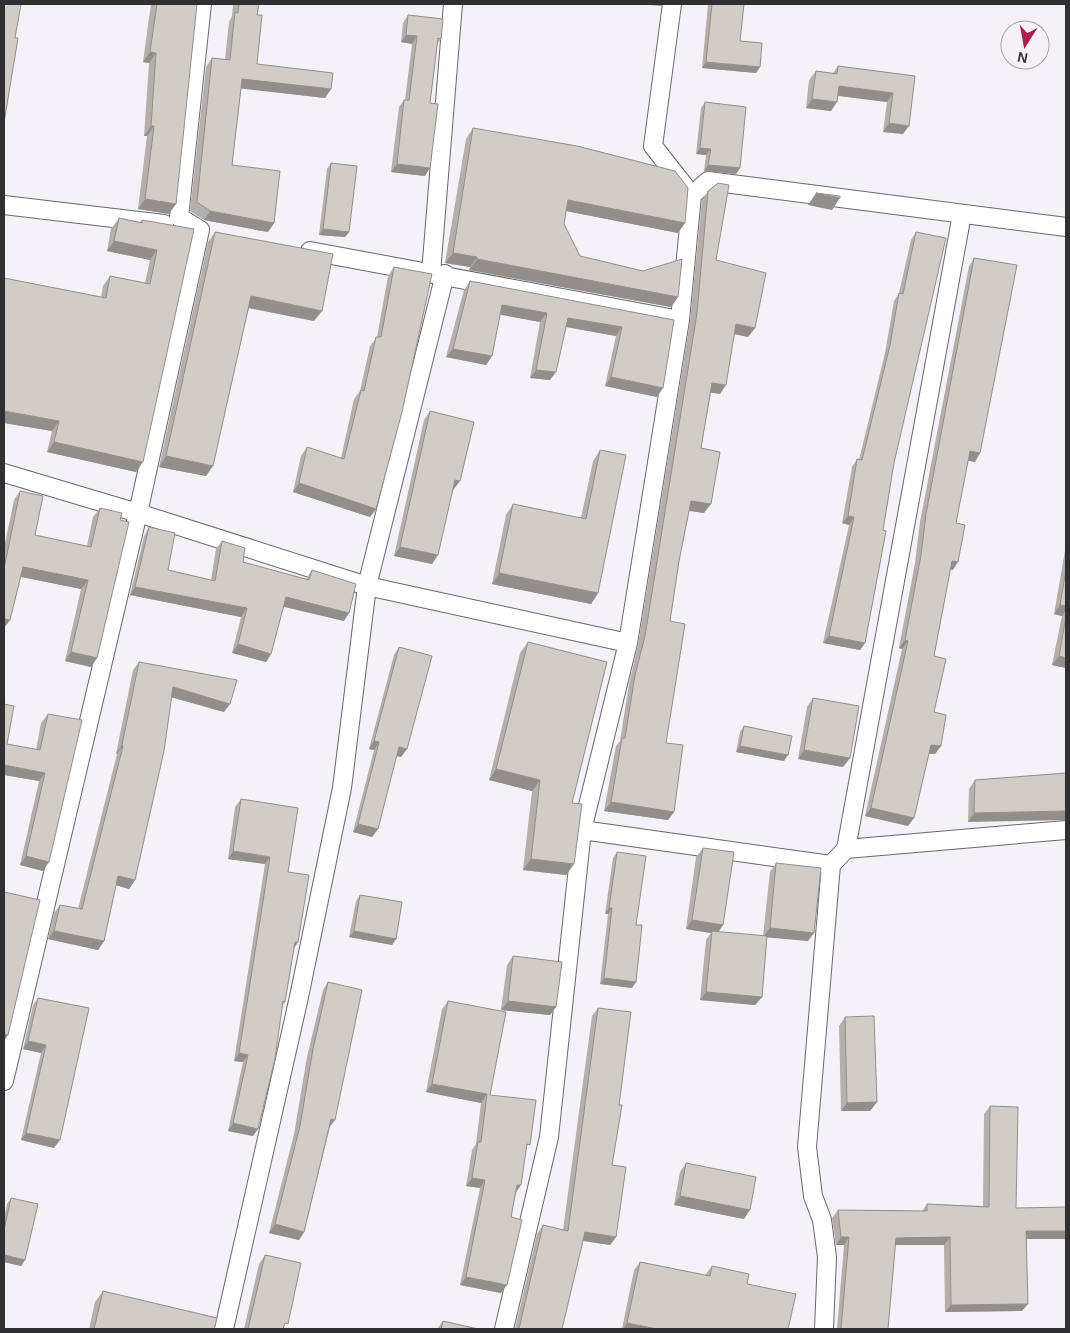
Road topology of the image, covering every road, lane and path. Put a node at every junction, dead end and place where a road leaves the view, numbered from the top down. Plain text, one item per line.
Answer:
1 (202, 4) edge
2 (453, 4) edge
3 (672, 4) edge
4 (692, 195) junction
5 (4, 205) edge
6 (962, 214) junction
7 (1066, 227) edge
8 (200, 230) junction
9 (220, 234) edge
10 (296, 248) edge
11 (438, 274) junction
12 (680, 320) junction
13 (4, 473) edge
14 (138, 513) junction
15 (367, 586) junction
16 (628, 643) junction
17 (582, 830) junction
18 (1066, 830) edge
19 (846, 849) junction
20 (831, 865) junction
21 (4, 1080) edge
22 (224, 1329) edge
23 (504, 1329) edge
24 (824, 1329) edge

1 - 8 street
2 - 11 street
3 - 4 street
4 - 6 street
4 - 12 street
5 - 8 street
6 - 7 street
6 - 19 street
8 - 9 street
8 - 14 street
10 - 11 street
11 - 12 street
11 - 15 street
12 - 16 street
13 - 14 street
14 - 15 street
14 - 21 street
15 - 16 street
15 - 22 street
16 - 17 street
17 - 20 street
17 - 23 street
18 - 19 street
19 - 20 street
20 - 24 street

